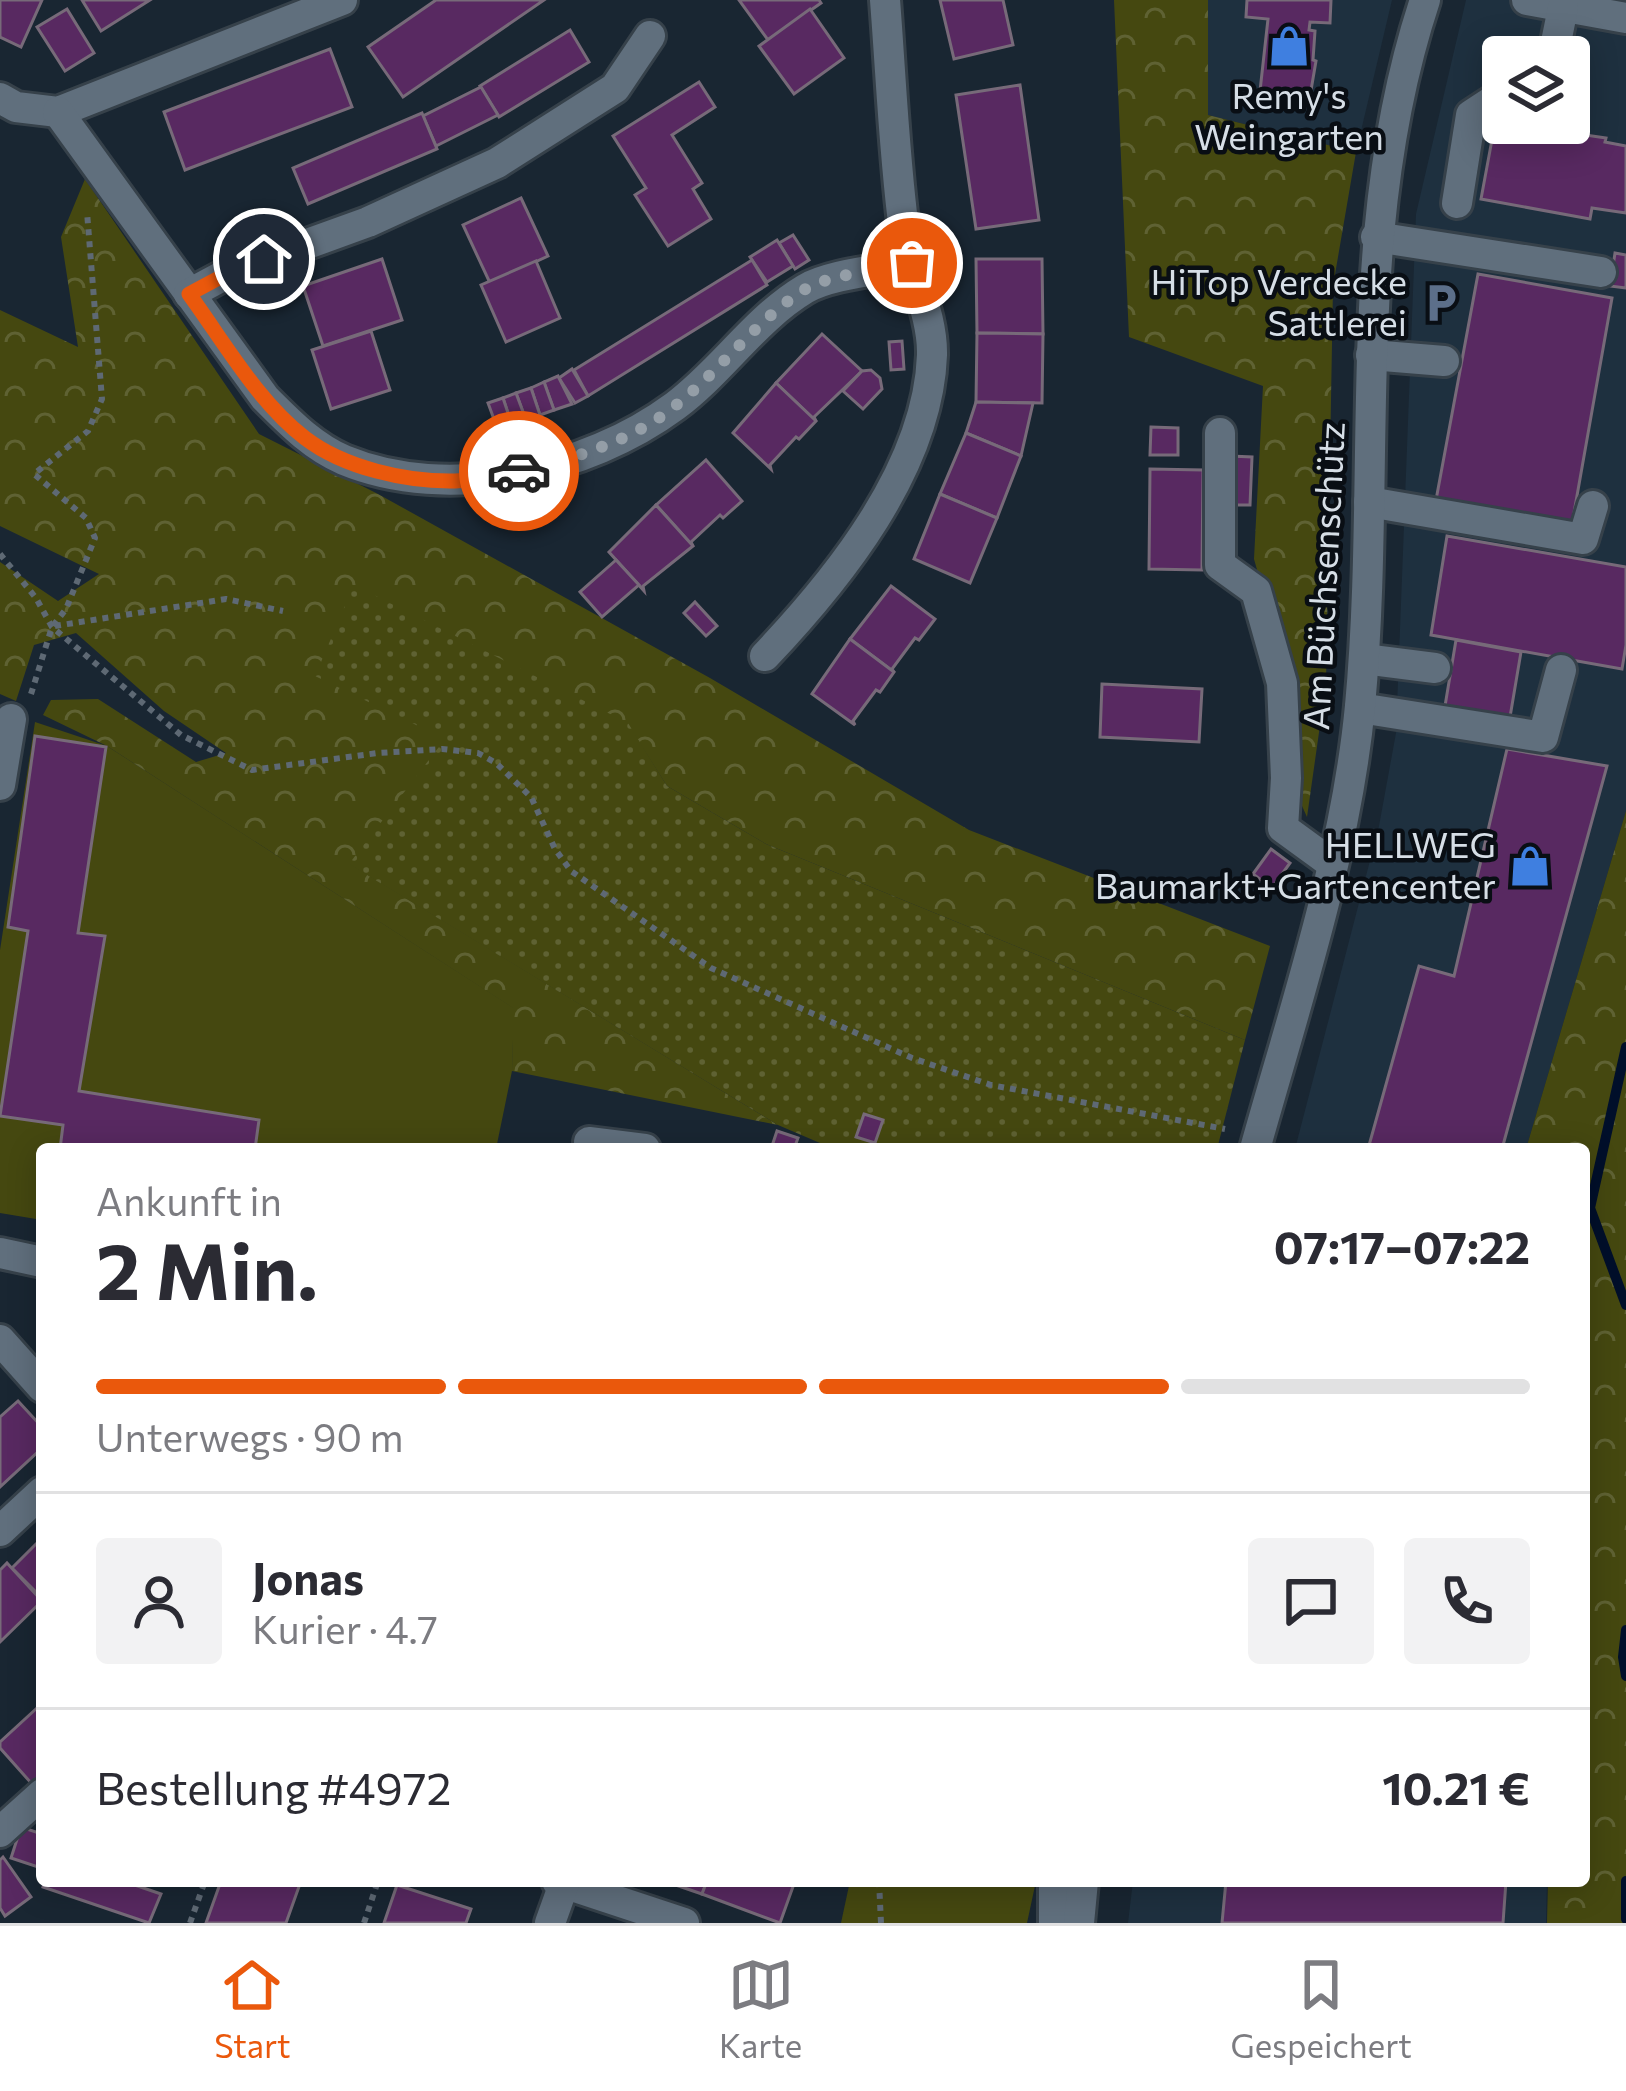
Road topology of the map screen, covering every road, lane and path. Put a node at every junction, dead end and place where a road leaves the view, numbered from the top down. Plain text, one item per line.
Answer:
1 (342, 0) edge
2 (885, 0) edge
3 (1425, 0) edge
4 (1527, 0) edge
5 (1563, 8) junction
6 (1626, 18) edge
7 (650, 36) dead end
8 (1557, 36) edge
9 (0, 98) edge
10 (1482, 108) edge
11 (58, 112) junction
12 (96, 168) junction
13 (1457, 203) dead end
14 (1376, 237) junction
15 (912, 263) junction
16 (1601, 272) dead end
17 (189, 294) junction
18 (1371, 355) junction
19 (1444, 361) dead end
20 (1220, 433) dead end
21 (1369, 502) junction
22 (1593, 506) dead end
23 (0, 554) edge
24 (283, 611) dead end
25 (52, 627) junction
26 (765, 656) dead end
27 (1364, 659) junction
28 (1435, 668) dead end
29 (1561, 670) dead end
30 (1360, 708) junction
31 (11, 719) joint
32 (0, 784) edge
33 (1331, 863) junction
34 (589, 1142) dead end
35 (597, 1143) edge
36 (1252, 1143) edge
37 (1257, 1143) edge
38 (0, 1253) edge
39 (36, 1261) edge
40 (0, 1340) edge
41 (36, 1380) edge
42 (36, 1498) edge
43 (0, 1531) edge
44 (36, 1799) edge
45 (0, 1832) edge
46 (203, 1887) edge
47 (376, 1887) edge
48 (561, 1887) edge
49 (577, 1887) edge
50 (879, 1887) edge
51 (1054, 1887) edge
52 (1082, 1887) edge
53 (190, 1923) edge
54 (364, 1923) edge
55 (550, 1923) edge
56 (684, 1923) edge
57 (881, 1923) edge
58 (1054, 1923) edge
59 (1079, 1923) edge

1 - 11 street
2 - 15 street
3 - 14 street, Am Büchsenschütz
4 - 5 street
5 - 6 street
5 - 8 street
7 - 17 street
9 - 11 street
10 - 13 street
11 - 12 street
12 - 17 street
12 - 25 path
14 - 16 street
14 - 18 street, Am Büchsenschütz
15 - 17 street
15 - 26 street
18 - 19 street
18 - 21 street, Am Büchsenschütz
20 - 33 street
21 - 22 street
21 - 27 street, Am Büchsenschütz
23 - 25 path
24 - 25 path
25 - 31 path
25 - 36 path
27 - 28 street
27 - 30 street, Am Büchsenschütz
29 - 30 street
30 - 33 street, Am Büchsenschütz
31 - 32 street
33 - 37 street, Am Büchsenschütz
34 - 35 street
38 - 39 street
40 - 41 street
42 - 43 street
44 - 45 street
46 - 53 path
47 - 54 path
48 - 55 street
49 - 56 street
50 - 57 path
51 - 58 street
52 - 59 street

